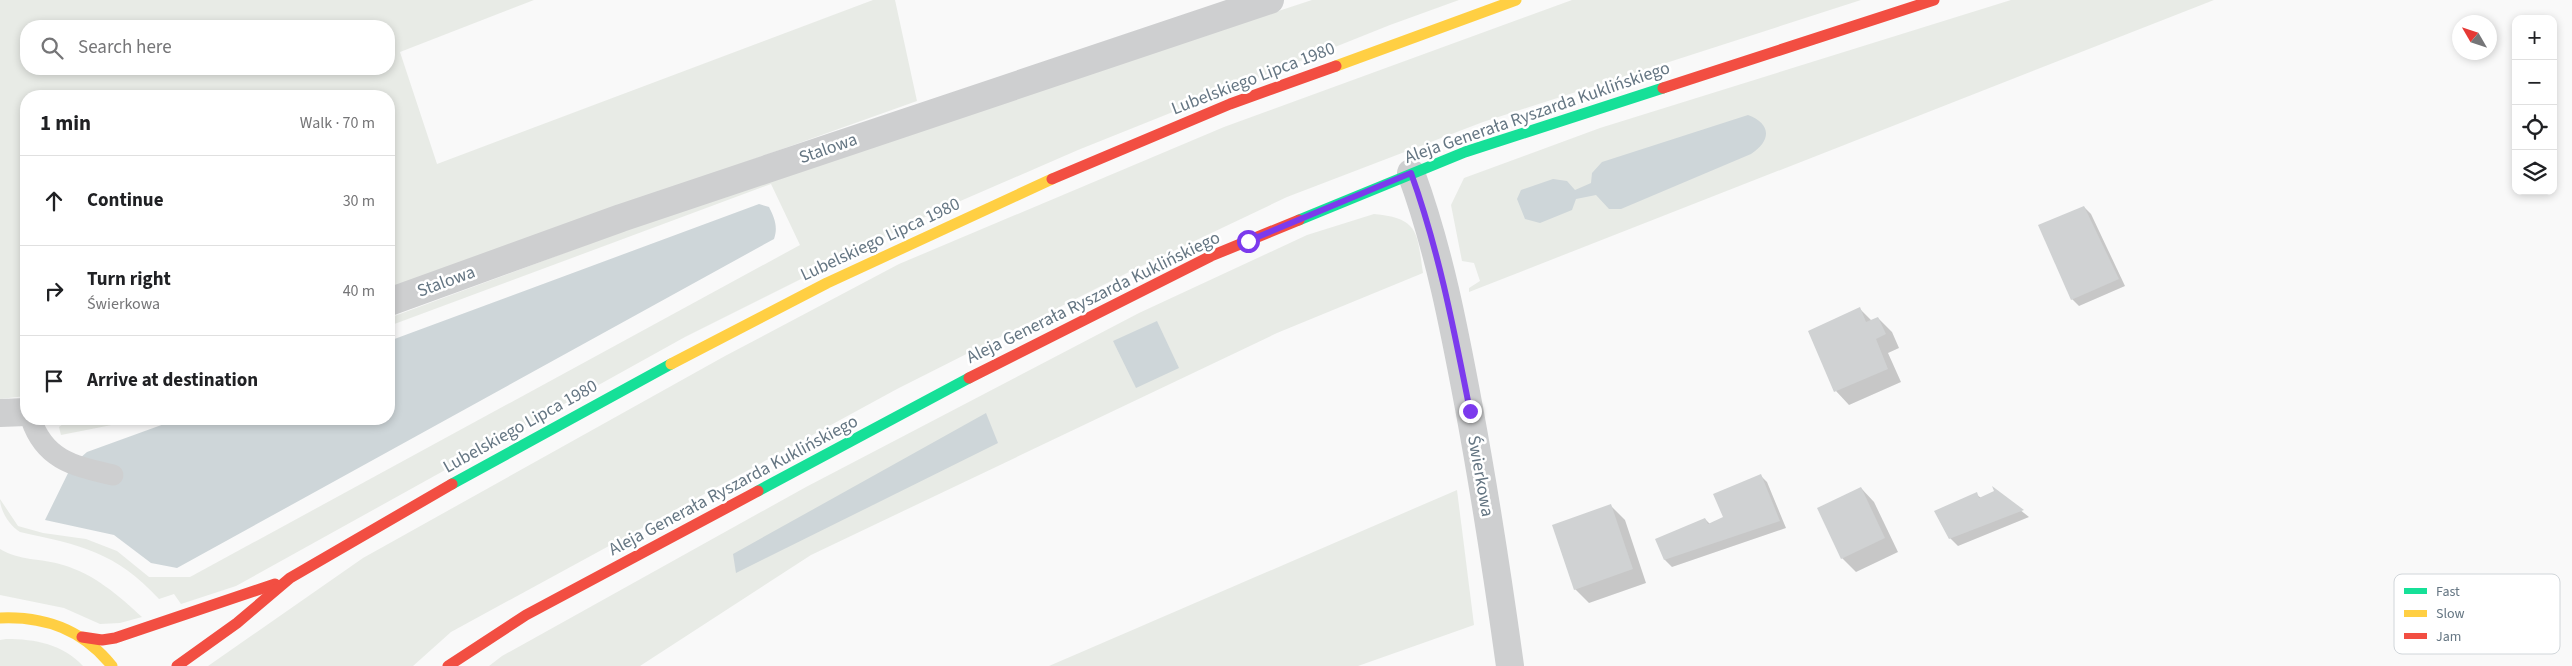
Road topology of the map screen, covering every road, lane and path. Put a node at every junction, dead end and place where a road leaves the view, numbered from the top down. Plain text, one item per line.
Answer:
1 (1270, 0) edge
2 (1516, 0) edge
3 (1934, 0) edge
4 (1411, 173) junction
5 (395, 300) edge
6 (20, 412) edge
7 (0, 414) edge
8 (32, 425) edge
9 (114, 475) dead end
10 (290, 578) junction
11 (0, 618) edge
12 (82, 636) junction
13 (112, 666) edge
14 (177, 666) edge
15 (448, 666) edge
16 (1510, 666) edge

1 - 5 street, Stalowa
2 - 10 main road, Lubelskiego Lipca 1980
3 - 4 main road, Aleja Generała Ryszarda Kuklińskiego
4 - 15 main road, Aleja Generała Ryszarda Kuklińskiego
4 - 16 street, Świerkowa
6 - 7 street
8 - 9 lane
10 - 12 main road, Lubelskiego Lipca 1980
10 - 14 main road, Lubelskiego Lipca 1980
11 - 12 main road
12 - 13 main road

